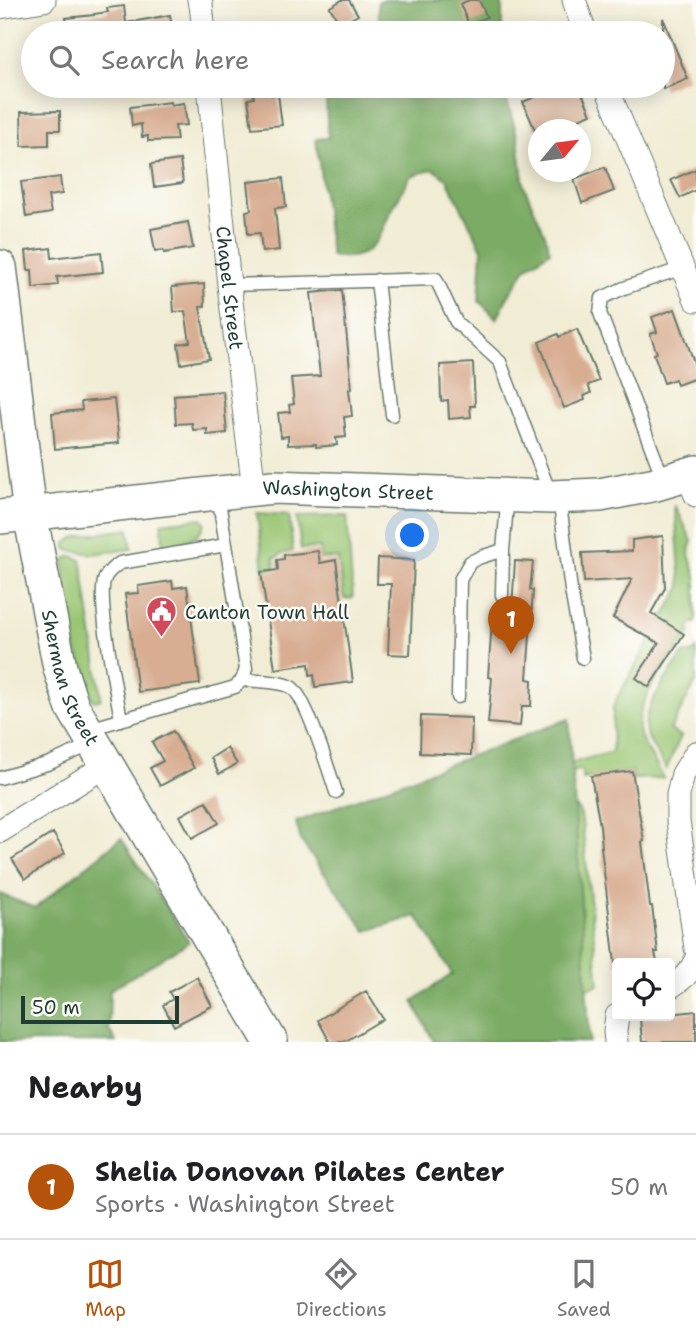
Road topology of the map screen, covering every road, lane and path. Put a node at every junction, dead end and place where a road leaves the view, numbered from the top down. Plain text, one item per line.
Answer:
1 (44, 0) edge
2 (199, 0) edge
3 (574, 0) edge
4 (0, 7) edge
5 (203, 21) edge
6 (581, 21) edge
7 (210, 98) edge
8 (612, 98) edge
9 (0, 267) edge
10 (683, 268) junction
11 (377, 280) junction
12 (229, 285) junction
13 (696, 300) edge
14 (6, 362) edge
15 (392, 415) dead end
16 (686, 481) edge
17 (254, 489) junction
18 (218, 493) junction
19 (508, 495) junction
20 (555, 497) junction
21 (15, 516) edge
22 (226, 545) junction
23 (503, 550) junction
24 (502, 595) dead end
25 (583, 658) dead end
26 (242, 680) junction
27 (458, 697) dead end
28 (121, 720) junction
29 (96, 746) junction
30 (696, 753) edge
31 (0, 778) edge
32 (336, 792) dead end
33 (0, 831) edge
34 (696, 948) edge
35 (696, 960) edge
36 (675, 984) edge
37 (616, 1021) edge
38 (271, 1042) edge
39 (616, 1042) edge

1 - 4 street
2 - 5 street
3 - 6 street
7 - 12 street, Chapel Street
8 - 10 street
9 - 14 main road, Sherman Street
10 - 13 street
10 - 16 lane
11 - 12 lane
11 - 15 lane
11 - 20 lane
12 - 17 street, Chapel Street
14 - 21 main road, Sherman Street
16 - 20 main road, Washington Street
17 - 18 main road, Washington Street
17 - 19 main road, Washington Street
18 - 21 main road, Washington Street
18 - 22 lane
19 - 20 main road, Washington Street
19 - 23 lane
20 - 25 lane
21 - 29 main road, Sherman Street
22 - 26 lane
22 - 28 lane
23 - 24 lane
23 - 27 lane
26 - 28 lane
26 - 32 lane
28 - 29 lane
29 - 31 lane
29 - 33 street
29 - 38 main road, Sherman Street
30 - 34 street
35 - 36 street
37 - 39 street

